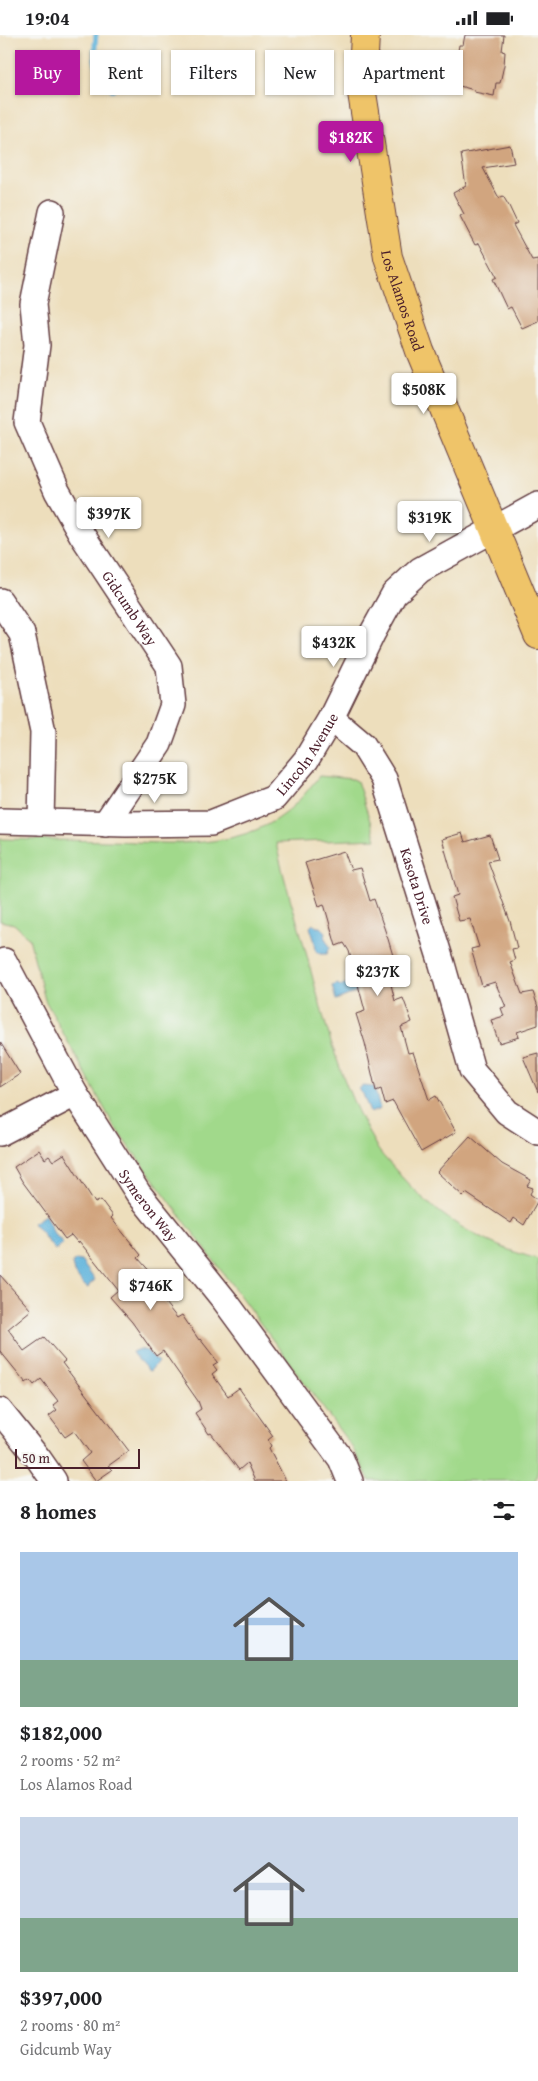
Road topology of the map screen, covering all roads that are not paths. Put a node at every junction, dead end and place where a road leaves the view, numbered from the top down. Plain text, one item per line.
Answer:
1 (365, 35) edge
2 (52, 212) dead end
3 (538, 505) edge
4 (495, 529) junction
5 (0, 601) edge
6 (538, 635) edge
7 (331, 718) junction
8 (0, 821) edge
9 (41, 822) junction
10 (105, 824) junction
11 (4, 961) dead end
12 (75, 1094) junction
13 (0, 1133) edge
14 (538, 1133) edge
15 (0, 1411) edge
16 (54, 1481) edge
17 (350, 1481) edge

1 - 4 main road, Los Alamos Road
2 - 10 street, Gidcumb Way
3 - 4 street, Lincoln Avenue
4 - 6 main road, Los Alamos Road
4 - 7 street, Lincoln Avenue
5 - 9 street
7 - 10 street, Lincoln Avenue
7 - 14 street, Kasota Drive
8 - 9 street, Lincoln Avenue
9 - 10 street, Lincoln Avenue
11 - 12 street, Symeron Way
12 - 13 street
12 - 17 street, Symeron Way
15 - 16 street

